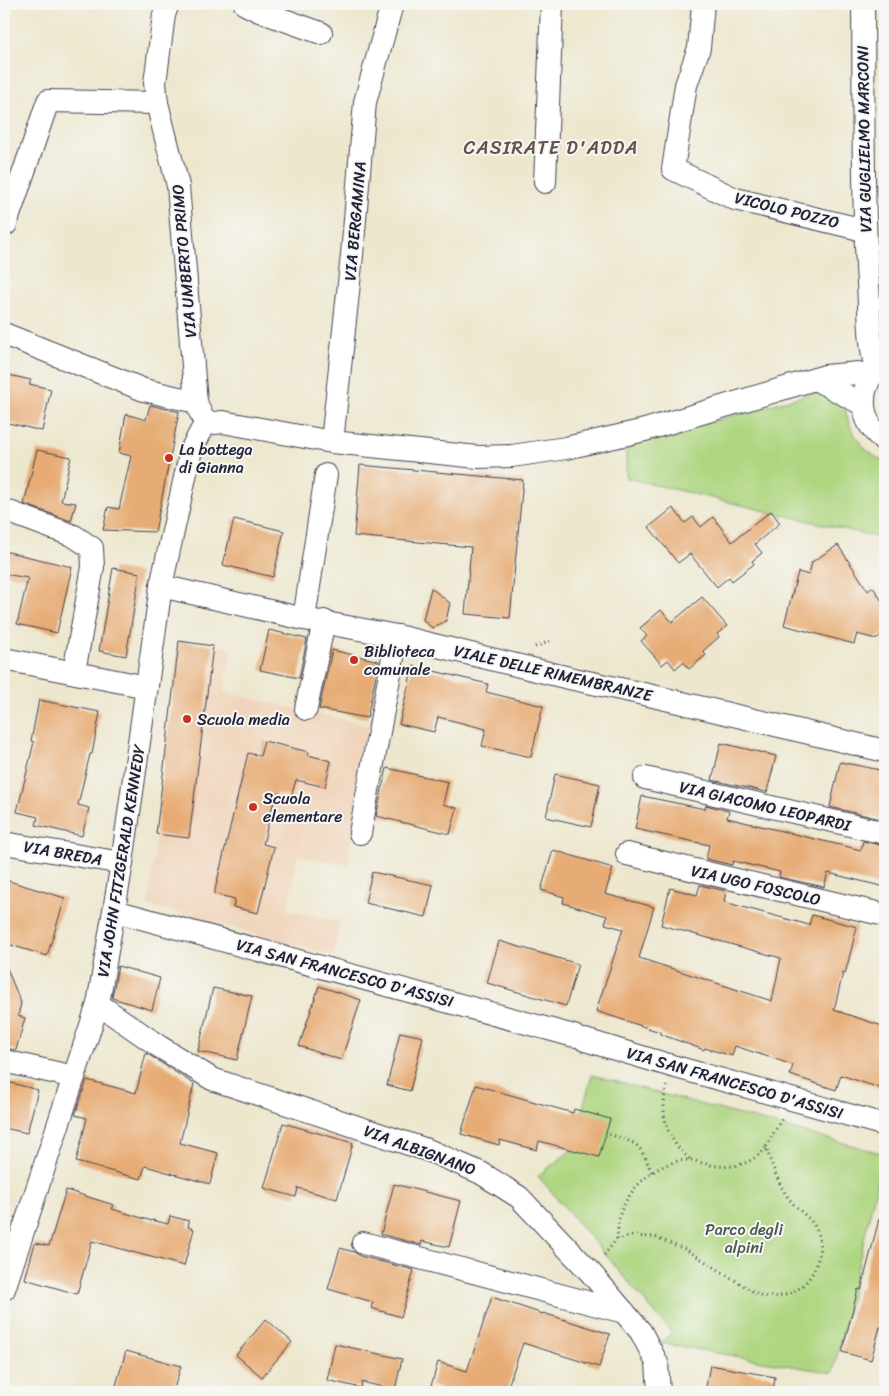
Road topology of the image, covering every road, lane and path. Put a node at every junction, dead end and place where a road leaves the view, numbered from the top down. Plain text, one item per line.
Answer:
1 (168, 4) edge
2 (245, 4) edge
3 (392, 4) edge
4 (552, 4) edge
5 (704, 4) edge
6 (863, 4) edge
7 (321, 33) dead end
8 (157, 103) junction
9 (545, 182) dead end
10 (6, 224) dead end
11 (864, 230) junction
12 (870, 304) junction
13 (885, 321) edge
14 (4, 334) edge
15 (877, 369) edge
16 (815, 379) junction
17 (196, 402) junction
18 (864, 404) junction
19 (205, 424) junction
20 (885, 441) edge
21 (332, 442) junction
22 (326, 475) dead end
23 (4, 510) edge
24 (161, 586) junction
25 (314, 620) junction
26 (397, 636) junction
27 (4, 659) edge
28 (74, 672) junction
29 (147, 687) junction
30 (306, 709) dead end
31 (885, 751) edge
32 (645, 778) dead end
33 (360, 833) dead end
34 (885, 833) edge
35 (4, 843) edge
36 (627, 854) dead end
37 (122, 863) junction
38 (115, 911) junction
39 (885, 916) edge
40 (98, 1004) junction
41 (4, 1061) edge
42 (74, 1077) junction
43 (665, 1094) dead end
44 (885, 1124) edge
45 (779, 1125) dead end
46 (609, 1134) dead end
47 (766, 1147) junction
48 (692, 1160) junction
49 (652, 1173) junction
50 (617, 1239) junction
51 (363, 1243) dead end
52 (590, 1272) junction
53 (4, 1290) edge
54 (624, 1312) junction
55 (659, 1392) edge

1 - 8 street, VIA UMBERTO PRIMO
2 - 7 street
3 - 21 street, VIA BERGAMINA
4 - 9 street
5 - 11 street, VICOLO POZZO
6 - 11 street, VIA GUGLIELMO MARCONI
8 - 10 street
8 - 17 street, VIA UMBERTO PRIMO
11 - 12 street, VIA GUGLIELMO MARCONI
12 - 13 street
12 - 15 street, VIA GUGLIELMO MARCONI
14 - 17 street
15 - 16 street
15 - 18 street
16 - 18 street
16 - 21 street
17 - 19 street, VIA UMBERTO PRIMO
18 - 20 street
19 - 21 street
19 - 24 street, VIA JOHN FITZGERALD KENNEDY
22 - 25 street
23 - 28 street
24 - 25 street, VIALE DELLE RIMEMBRANZE
24 - 29 street, VIA JOHN FITZGERALD KENNEDY
25 - 26 street, VIALE DELLE RIMEMBRANZE
25 - 30 street
26 - 31 street, VIALE DELLE RIMEMBRANZE
26 - 33 street
27 - 28 street
28 - 29 street
29 - 37 street, VIA JOHN FITZGERALD KENNEDY
32 - 34 street, VIA GIACOMO LEOPARDI
35 - 37 street, VIA BREDA
36 - 39 street, VIA UGO FOSCOLO
37 - 38 street, VIA JOHN FITZGERALD KENNEDY
38 - 40 street, VIA JOHN FITZGERALD KENNEDY
38 - 44 street, VIA SAN FRANCESCO D'ASSISI
40 - 42 street, VIA JOHN FITZGERALD KENNEDY
40 - 52 street, VIA ALBIGNANO
41 - 42 street
42 - 53 street, VIA JOHN FITZGERALD KENNEDY
43 - 48 path
45 - 47 path
46 - 49 path
47 - 48 path
47 - 50 path
48 - 49 path
49 - 50 path
50 - 52 path
51 - 54 street
52 - 54 street, VIA ALBIGNANO
54 - 55 street, VIA ALBIGNANO

